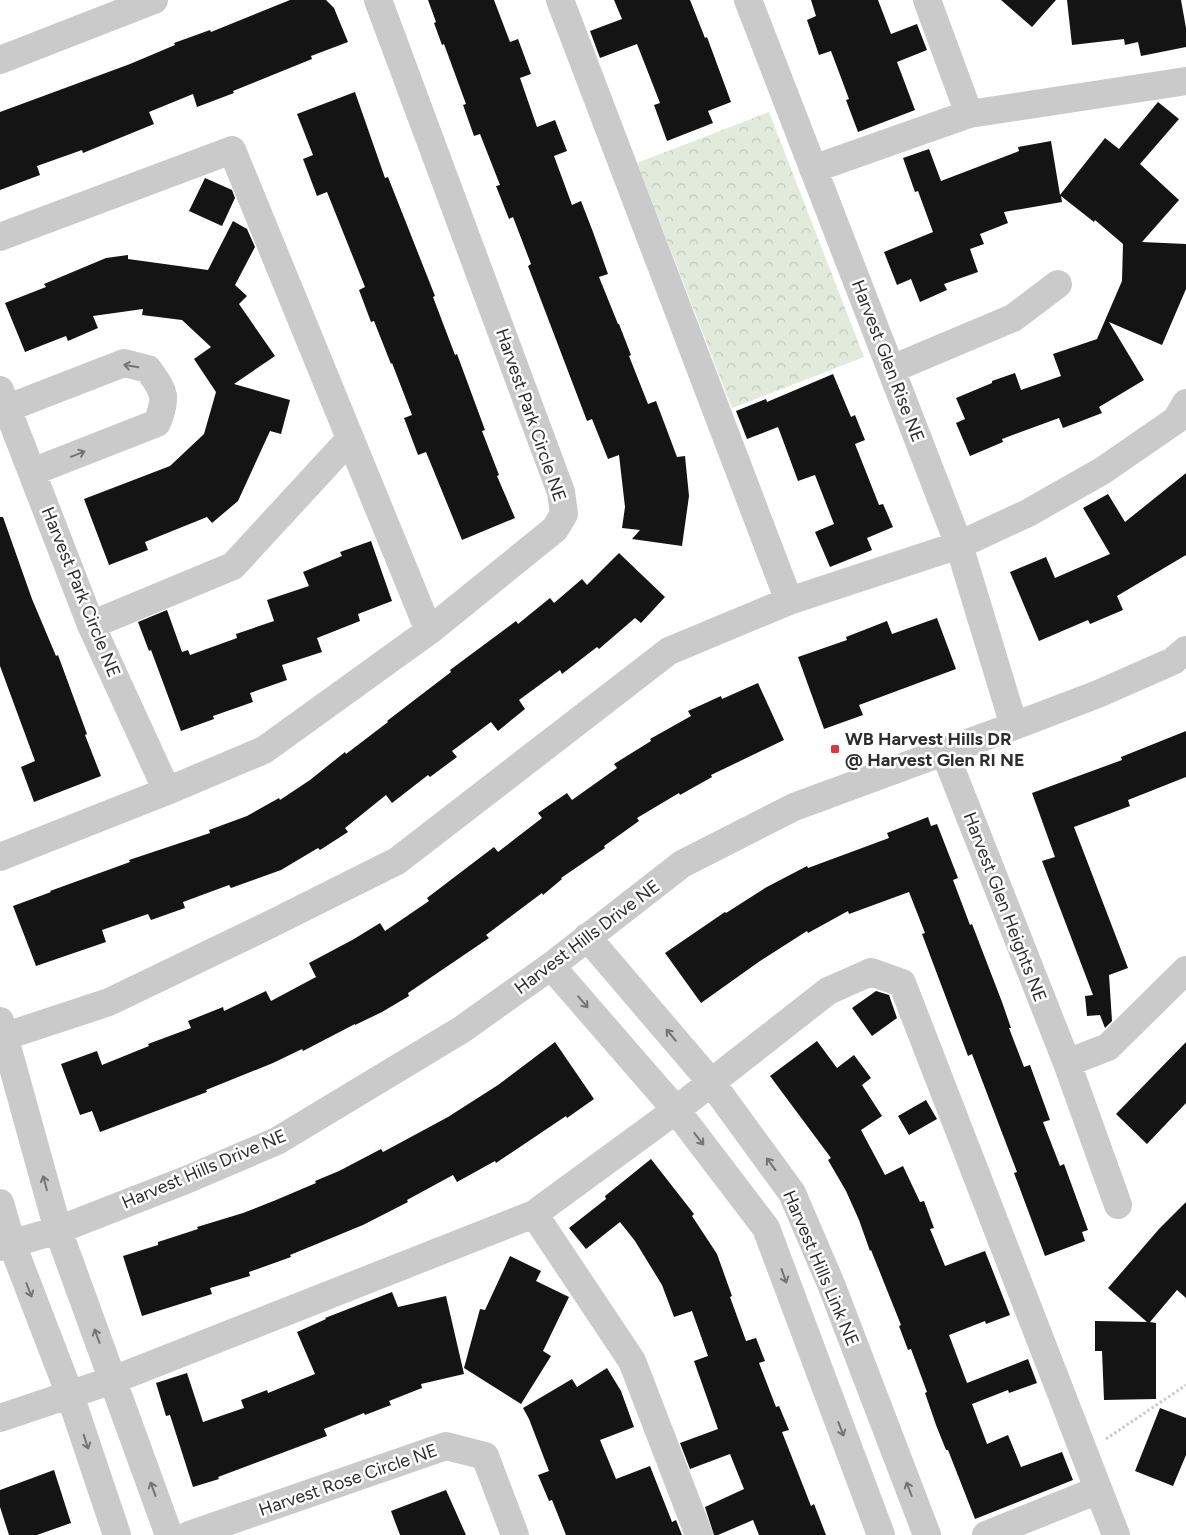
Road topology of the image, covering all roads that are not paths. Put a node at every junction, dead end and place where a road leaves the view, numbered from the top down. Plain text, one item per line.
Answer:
1 (154, 0) edge
2 (378, 0) edge
3 (560, 0) edge
4 (748, 0) edge
5 (927, 0) edge
6 (0, 60) edge
7 (1186, 81) edge
8 (969, 114) junction
9 (812, 170) junction
10 (0, 236) edge
11 (1058, 284) dead end
12 (892, 369) junction
13 (4, 399) edge
14 (1186, 403) edge
15 (350, 439) junction
16 (32, 472) junction
17 (959, 545) junction
18 (789, 600) junction
19 (91, 625) junction
20 (429, 631) junction
21 (1182, 662) edge
22 (1014, 726) junction
23 (944, 751) junction
24 (168, 791) junction
25 (0, 857) edge
26 (587, 937) junction
27 (551, 966) junction
28 (1186, 970) edge
29 (2, 1032) edge
30 (1067, 1063) junction
31 (711, 1082) junction
32 (676, 1110) junction
33 (0, 1203) edge
34 (1118, 1205) dead end
35 (534, 1214) junction
36 (58, 1230) junction
37 (6, 1246) edge
38 (113, 1380) junction
39 (70, 1395) junction
40 (0, 1418) edge
41 (1098, 1490) junction
42 (117, 1535) edge
43 (169, 1535) edge
44 (189, 1535) edge
45 (515, 1535) edge
46 (699, 1535) edge
47 (881, 1535) edge
48 (926, 1535) edge
49 (986, 1535) edge
50 (1116, 1535) edge

1 - 6 street
2 - 20 street, Harvest Park Circle NE
3 - 18 street
4 - 9 street, Harvest Glen Rise NE
5 - 8 street
7 - 8 street
8 - 9 street
9 - 12 street, Harvest Glen Rise NE
10 - 15 street
11 - 12 street
12 - 17 street, Harvest Glen Rise NE
13 - 16 street, Harvest Park Circle NE
16 -> 13 street
14 - 17 street
15 - 19 street
15 - 20 street
16 - 19 street, Harvest Park Circle NE
17 - 18 street
17 - 22 street, Harvest Glen Rise NE
18 - 29 street
19 - 24 street, Harvest Park Circle NE
20 - 24 street, Harvest Park Circle NE
21 - 22 street, Harvest Hills Drive NE
22 - 23 street, Harvest Hills Drive NE
23 - 26 street, Harvest Hills Drive NE
23 - 30 street, Harvest Glen Heights NE
24 - 25 street, Harvest Park Circle NE
26 - 27 street, Harvest Hills Drive NE
31 -> 26 street, Harvest Hills Link NE
27 -> 32 street, Harvest Hills Link NE
27 - 36 street, Harvest Hills Drive NE
28 - 30 street
36 -> 29 street
30 - 34 street, Harvest Glen Heights NE
31 - 32 street
31 - 41 street
48 -> 31 street, Harvest Hills Link NE
32 - 35 street
32 -> 47 street, Harvest Hills Link NE
33 - 37 street
35 - 38 street
35 - 46 street
36 - 37 street, Harvest Hills Drive NE
38 -> 36 street
37 -> 39 street
38 - 39 street
43 -> 38 street
39 - 40 street
39 -> 42 street
41 - 49 street
41 - 50 street
44 - 45 street, Harvest Rose Circle NE

